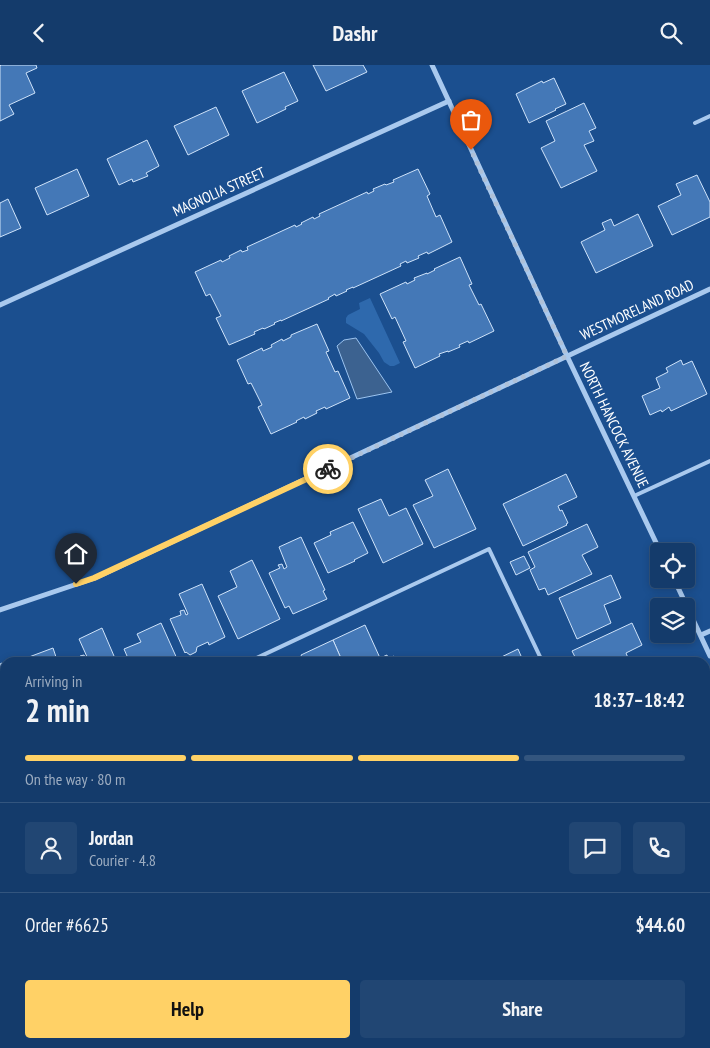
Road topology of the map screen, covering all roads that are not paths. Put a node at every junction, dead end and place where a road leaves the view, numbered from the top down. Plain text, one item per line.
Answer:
1 (432, 65) edge
2 (449, 101) junction
3 (710, 116) edge
4 (695, 123) dead end
5 (710, 289) edge
6 (0, 305) edge
7 (567, 356) junction
8 (710, 461) edge
9 (634, 496) junction
10 (656, 543) edge
11 (678, 588) edge
12 (0, 610) edge
13 (710, 631) edge
14 (701, 635) junction
15 (259, 657) edge
16 (540, 657) edge
17 (710, 657) edge

1 - 2 street, NORTH HANCOCK AVENUE
2 - 6 street, MAGNOLIA STREET
2 - 7 street, NORTH HANCOCK AVENUE
3 - 4 lane
5 - 7 street, WESTMORELAND ROAD
7 - 9 street, NORTH HANCOCK AVENUE
7 - 12 street, WESTMORELAND ROAD
8 - 9 lane
9 - 10 street, NORTH HANCOCK AVENUE
11 - 14 street
13 - 14 street
14 - 17 street
15 - 16 lane

